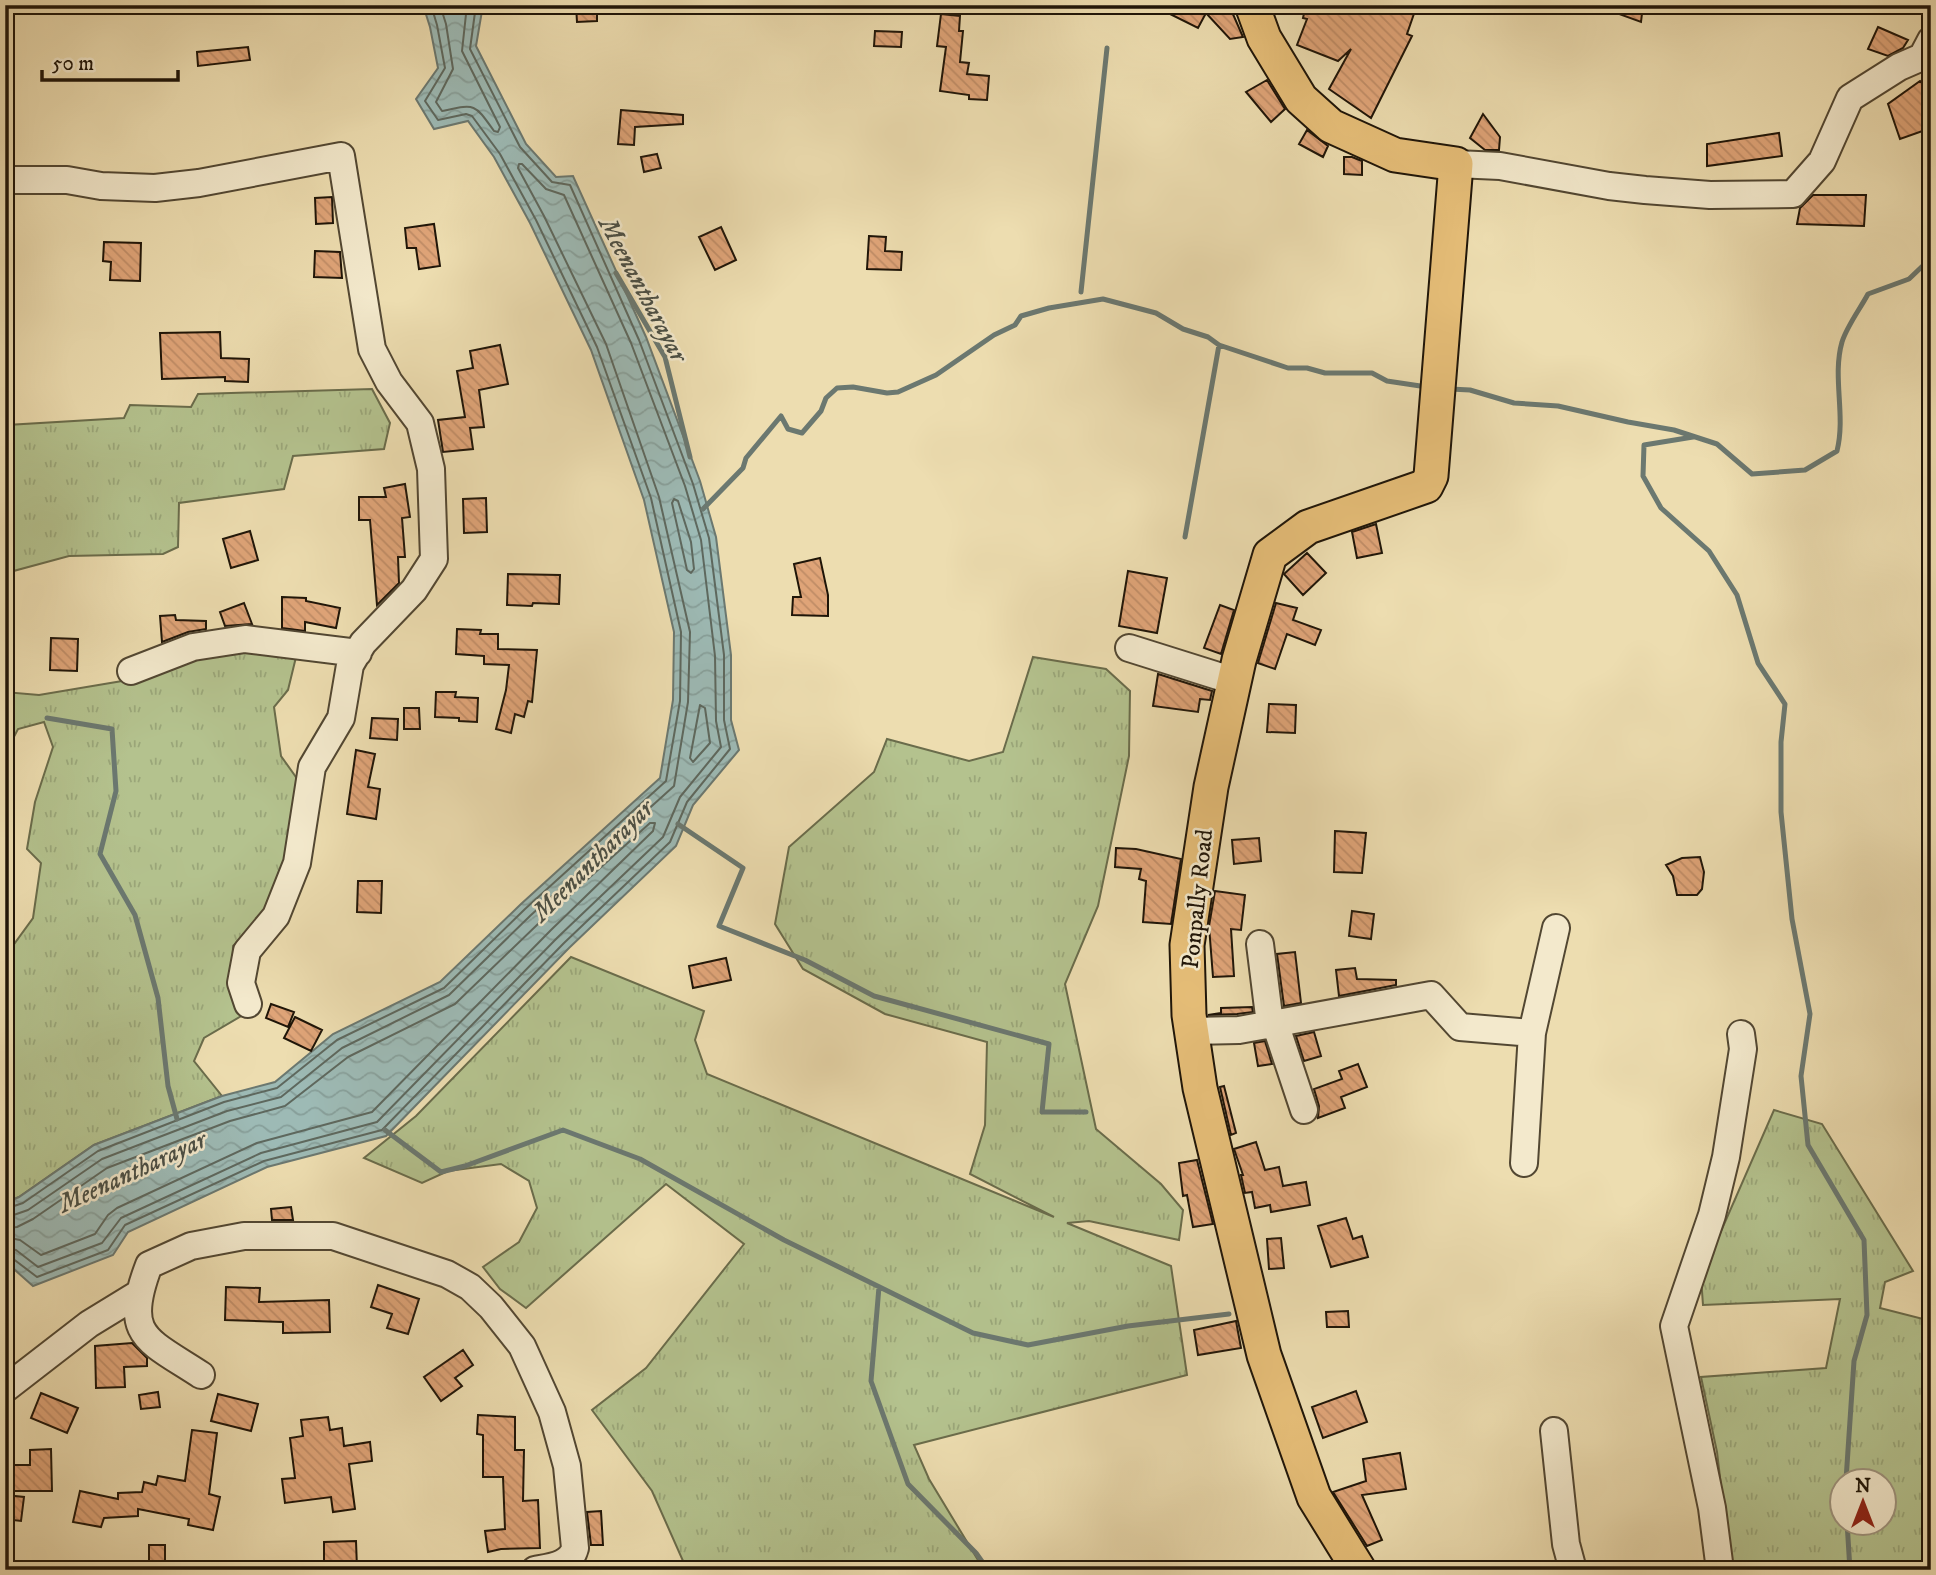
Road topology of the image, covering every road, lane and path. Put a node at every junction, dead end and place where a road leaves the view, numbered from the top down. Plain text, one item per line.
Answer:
1 (1252, 5) edge
2 (1931, 40) edge
3 (1456, 164) junction
4 (5, 180) edge
5 (1129, 648) dead end
6 (358, 653) junction
7 (131, 671) dead end
8 (1234, 681) junction
9 (1556, 928) dead end
10 (1260, 944) dead end
11 (247, 1004) dead end
12 (1273, 1024) junction
13 (1191, 1031) junction
14 (1532, 1033) junction
15 (1741, 1034) dead end
16 (1304, 1110) dead end
17 (1524, 1163) dead end
18 (138, 1294) junction
19 (201, 1376) dead end
20 (5, 1389) edge
21 (1555, 1431) dead end
22 (543, 1569) edge
23 (1359, 1570) edge
24 (1573, 1570) edge
25 (1720, 1570) edge

1 - 3 main road
2 - 3 street
3 - 8 main road, Ponpally Road
4 - 6 street
5 - 8 street
6 - 7 street
6 - 11 street
8 - 13 main road, Ponpally Road
9 - 14 street
10 - 12 street
12 - 13 street
12 - 14 street
12 - 16 street
13 - 23 main road, Ponpally Road
14 - 17 street
15 - 25 street
18 - 19 street
18 - 20 street
18 - 22 street
21 - 24 street

